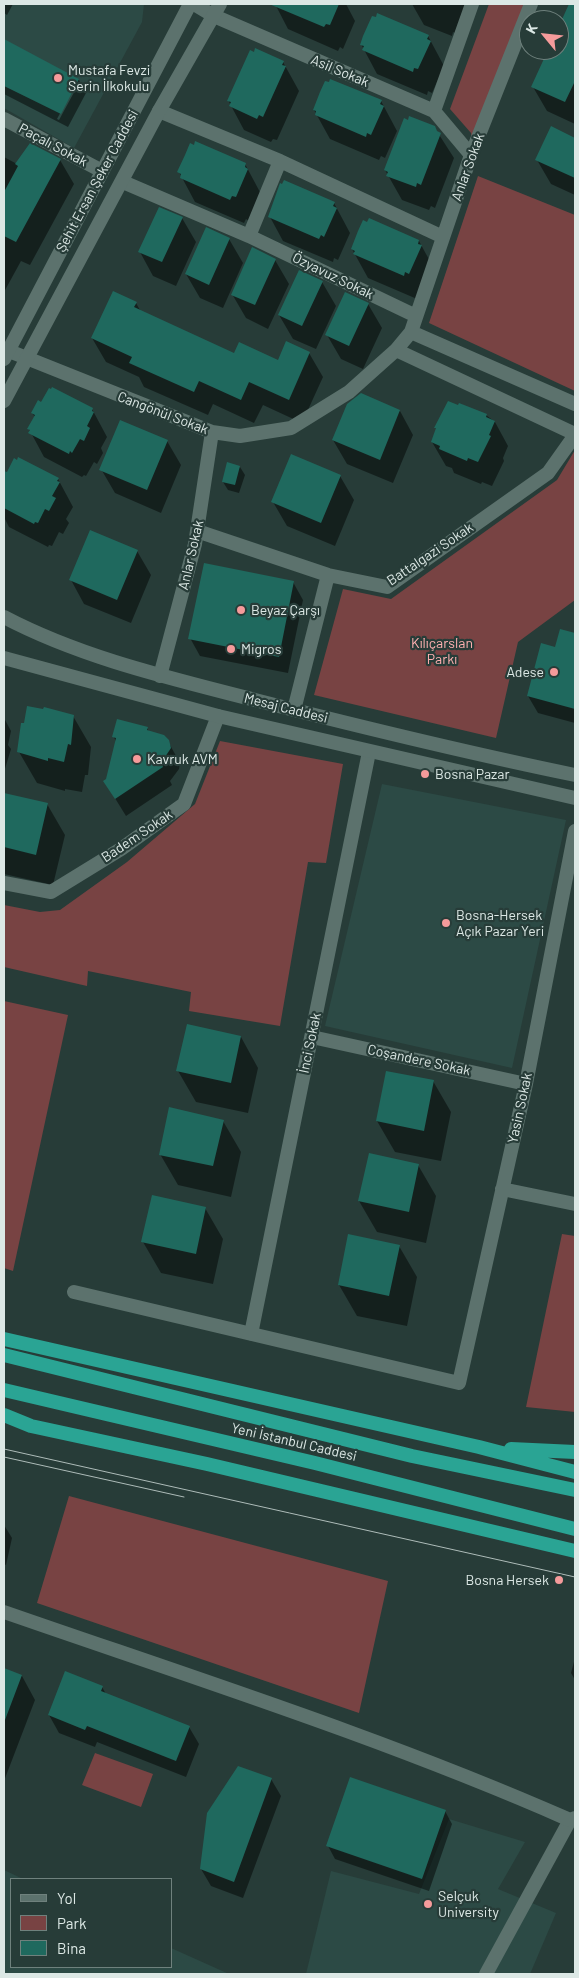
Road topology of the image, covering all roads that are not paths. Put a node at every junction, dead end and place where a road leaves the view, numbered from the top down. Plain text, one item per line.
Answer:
1 (190, 4) edge
2 (194, 4) edge
3 (472, 4) edge
4 (531, 4) edge
5 (217, 10) edge
6 (159, 111) junction
7 (434, 111) junction
8 (4, 119) edge
9 (471, 155) junction
10 (280, 161) junction
11 (102, 171) junction
12 (122, 182) junction
13 (248, 236) junction
14 (443, 237) junction
15 (416, 316) junction
16 (411, 332) junction
17 (396, 350) junction
18 (5, 353) edge
19 (28, 360) junction
20 (4, 401) edge
21 (575, 404) edge
22 (212, 432) junction
23 (575, 435) edge
24 (197, 531) junction
25 (328, 575) junction
26 (6, 617) edge
27 (4, 658) edge
28 (4, 668) edge
29 (40, 668) junction
30 (160, 676) junction
31 (294, 710) junction
32 (218, 716) junction
33 (369, 752) junction
34 (575, 774) edge
35 (575, 798) edge
36 (575, 831) edge
37 (4, 883) edge
38 (312, 1037) junction
39 (526, 1084) junction
40 (502, 1189) junction
41 (575, 1204) edge
42 (74, 1292) dead end
43 (251, 1334) junction
44 (5, 1339) edge
45 (4, 1355) edge
46 (4, 1390) edge
47 (4, 1415) edge
48 (4, 1420) edge
49 (31, 1426) junction
50 (479, 1447) junction
51 (575, 1452) edge
52 (575, 1472) edge
53 (575, 1490) edge
54 (575, 1529) edge
55 (575, 1551) edge
56 (4, 1612) edge
57 (573, 1819) edge
58 (486, 1974) edge

1 - 11 street, Şehit Ersan Şeker Caddesi
2 - 5 street, Asil Sokak
3 - 7 street
4 - 9 street, Anlar Sokak
5 - 6 street, Şehit Ersan Şeker Caddesi
5 - 7 street, Asil Sokak
6 - 10 street, Şehit Ersan Şeker Caddesi
6 - 12 street, Şehit Ersan Şeker Caddesi
7 - 9 street, Asil Sokak
8 - 11 street, Paçalı Sokak
9 - 14 street, Anlar Sokak
10 - 13 street
10 - 14 street, Şehit Ersan Şeker Caddesi
11 - 18 street, Şehit Ersan Şeker Caddesi
12 - 13 street, Özyavuz Sokak
12 - 19 street, Şehit Ersan Şeker Caddesi
13 - 15 street, Özyavuz Sokak
14 - 15 street, Anlar Sokak
15 - 16 street, Anlar Sokak
16 - 17 street, Cangönül Sokak
16 - 21 street
17 - 22 street, Cangönül Sokak
17 - 23 street, Battalgazi Sokak
18 - 19 street, Cangönül Sokak
19 - 20 street, Şehit Ersan Şeker Caddesi
19 - 22 street, Cangönül Sokak
22 - 24 street, Anlar Sokak
23 - 25 street, Battalgazi Sokak
24 - 25 street, Battalgazi Sokak
24 - 30 street, Anlar Sokak
25 - 31 street
26 - 30 street, Mesaj Caddesi
27 - 29 street, Mesaj Caddesi
28 - 29 street
29 - 32 street, Mesaj Caddesi
30 - 31 street, Mesaj Caddesi
31 - 34 street, Mesaj Caddesi
32 - 33 street, Mesaj Caddesi
32 - 37 street, Badem Sokak
33 - 35 street, Mesaj Caddesi
33 - 38 street, İnci Sokak
36 - 39 street, Yasin Sokak
38 - 39 street, Coşandere Sokak
38 - 43 street, İnci Sokak
39 - 40 street, Yasin Sokak
40 - 41 street
40 - 43 street, Yasin Sokak
42 - 43 street
44 - 50 highway
45 - 53 highway, Yeni İstanbul Caddesi
46 - 54 highway, Yeni İstanbul Caddesi
47 - 49 highway
48 - 49 highway
49 - 55 highway
50 - 51 highway
50 - 52 highway
56 - 57 street
57 - 58 street

